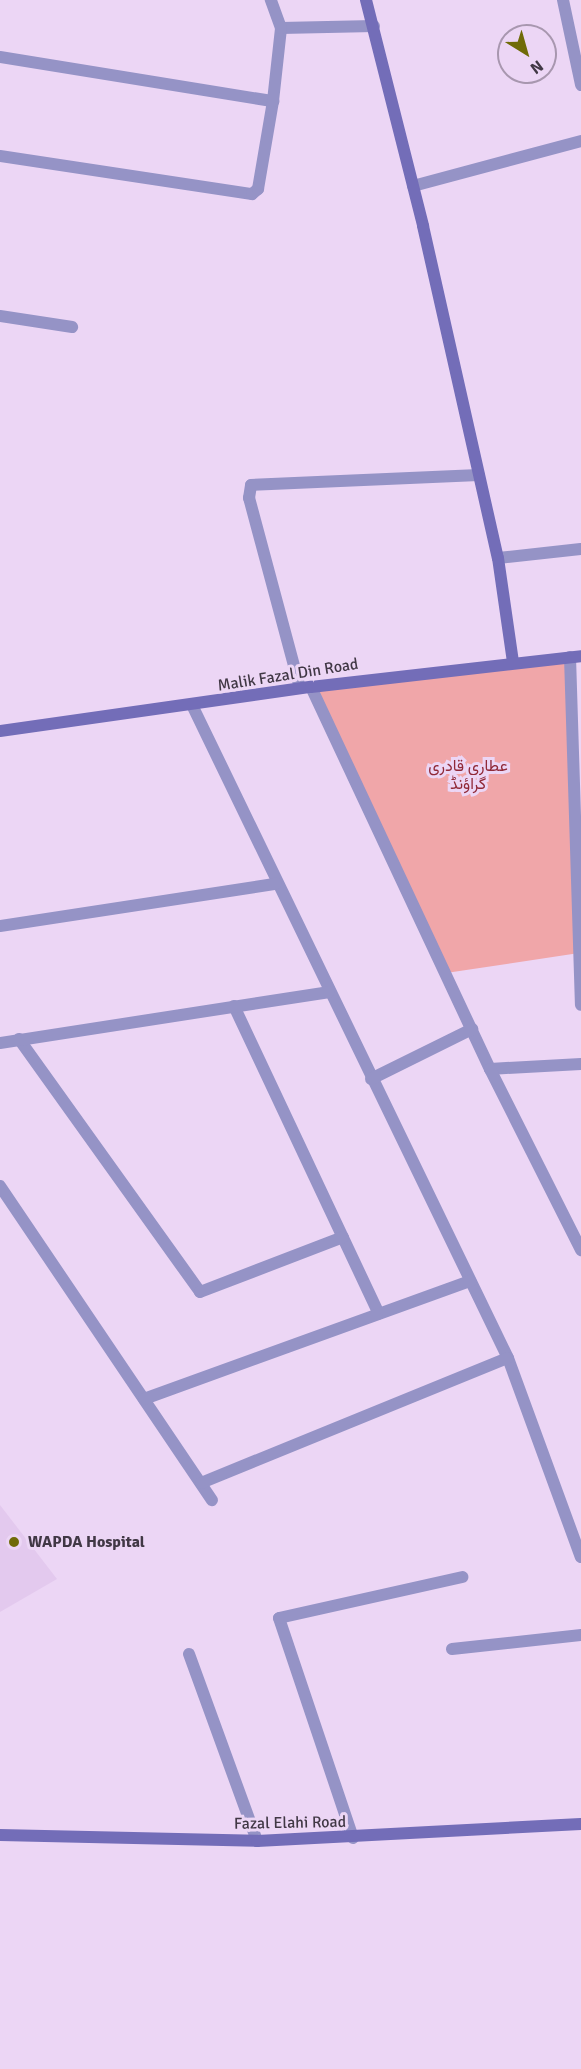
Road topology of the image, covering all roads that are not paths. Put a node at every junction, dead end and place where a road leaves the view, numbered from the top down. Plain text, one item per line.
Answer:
1 (271, 0) edge
2 (366, 0) edge
3 (562, 0) edge
4 (374, 26) junction
5 (281, 28) junction
6 (0, 57) edge
7 (581, 85) edge
8 (273, 101) junction
9 (581, 141) edge
10 (0, 156) edge
11 (413, 186) junction
12 (0, 316) edge
13 (72, 327) dead end
14 (479, 475) junction
15 (581, 549) edge
16 (498, 558) junction
17 (575, 657) edge
18 (513, 662) junction
19 (306, 688) junction
20 (193, 707) junction
21 (0, 731) edge
22 (276, 884) junction
23 (0, 926) edge
24 (328, 992) junction
25 (581, 1005) edge
26 (234, 1006) junction
27 (472, 1029) junction
28 (19, 1039) junction
29 (0, 1043) edge
30 (581, 1064) edge
31 (490, 1069) junction
32 (371, 1079) junction
33 (0, 1186) edge
34 (343, 1238) junction
35 (581, 1250) edge
36 (470, 1281) junction
37 (379, 1314) junction
38 (508, 1358) junction
39 (144, 1399) junction
40 (201, 1483) junction
41 (212, 1500) dead end
42 (581, 1557) edge
43 (462, 1577) dead end
44 (581, 1635) edge
45 (452, 1649) dead end
46 (189, 1654) dead end
47 (581, 1824) edge
48 (0, 1835) edge
49 (353, 1838) junction
50 (257, 1841) junction

1 - 5 street
2 - 4 street
3 - 7 street
4 - 5 street
4 - 11 street
5 - 8 street
6 - 8 street
8 - 10 street
9 - 11 street
11 - 14 street
12 - 13 street
14 - 16 street
14 - 19 street
15 - 16 street
16 - 18 street
17 - 18 street, Malik Fazal Din Road
17 - 25 street
18 - 19 street, Malik Fazal Din Road
19 - 20 street, Malik Fazal Din Road
19 - 27 street
20 - 21 street, Malik Fazal Din Road
20 - 22 street
22 - 23 street
22 - 24 street
24 - 26 street
24 - 32 street
26 - 28 street
26 - 34 street
27 - 31 street
27 - 32 street
28 - 29 street
28 - 34 street
30 - 31 street
31 - 35 street
32 - 36 street
33 - 39 street
34 - 37 street
36 - 37 street
36 - 38 street
37 - 39 street
38 - 40 street
38 - 42 street
39 - 40 street
40 - 41 street
43 - 49 street
44 - 45 street
46 - 50 street
47 - 49 street, Fazal Elahi Road
48 - 50 street, Fazal Elahi Road
49 - 50 street, Fazal Elahi Road

